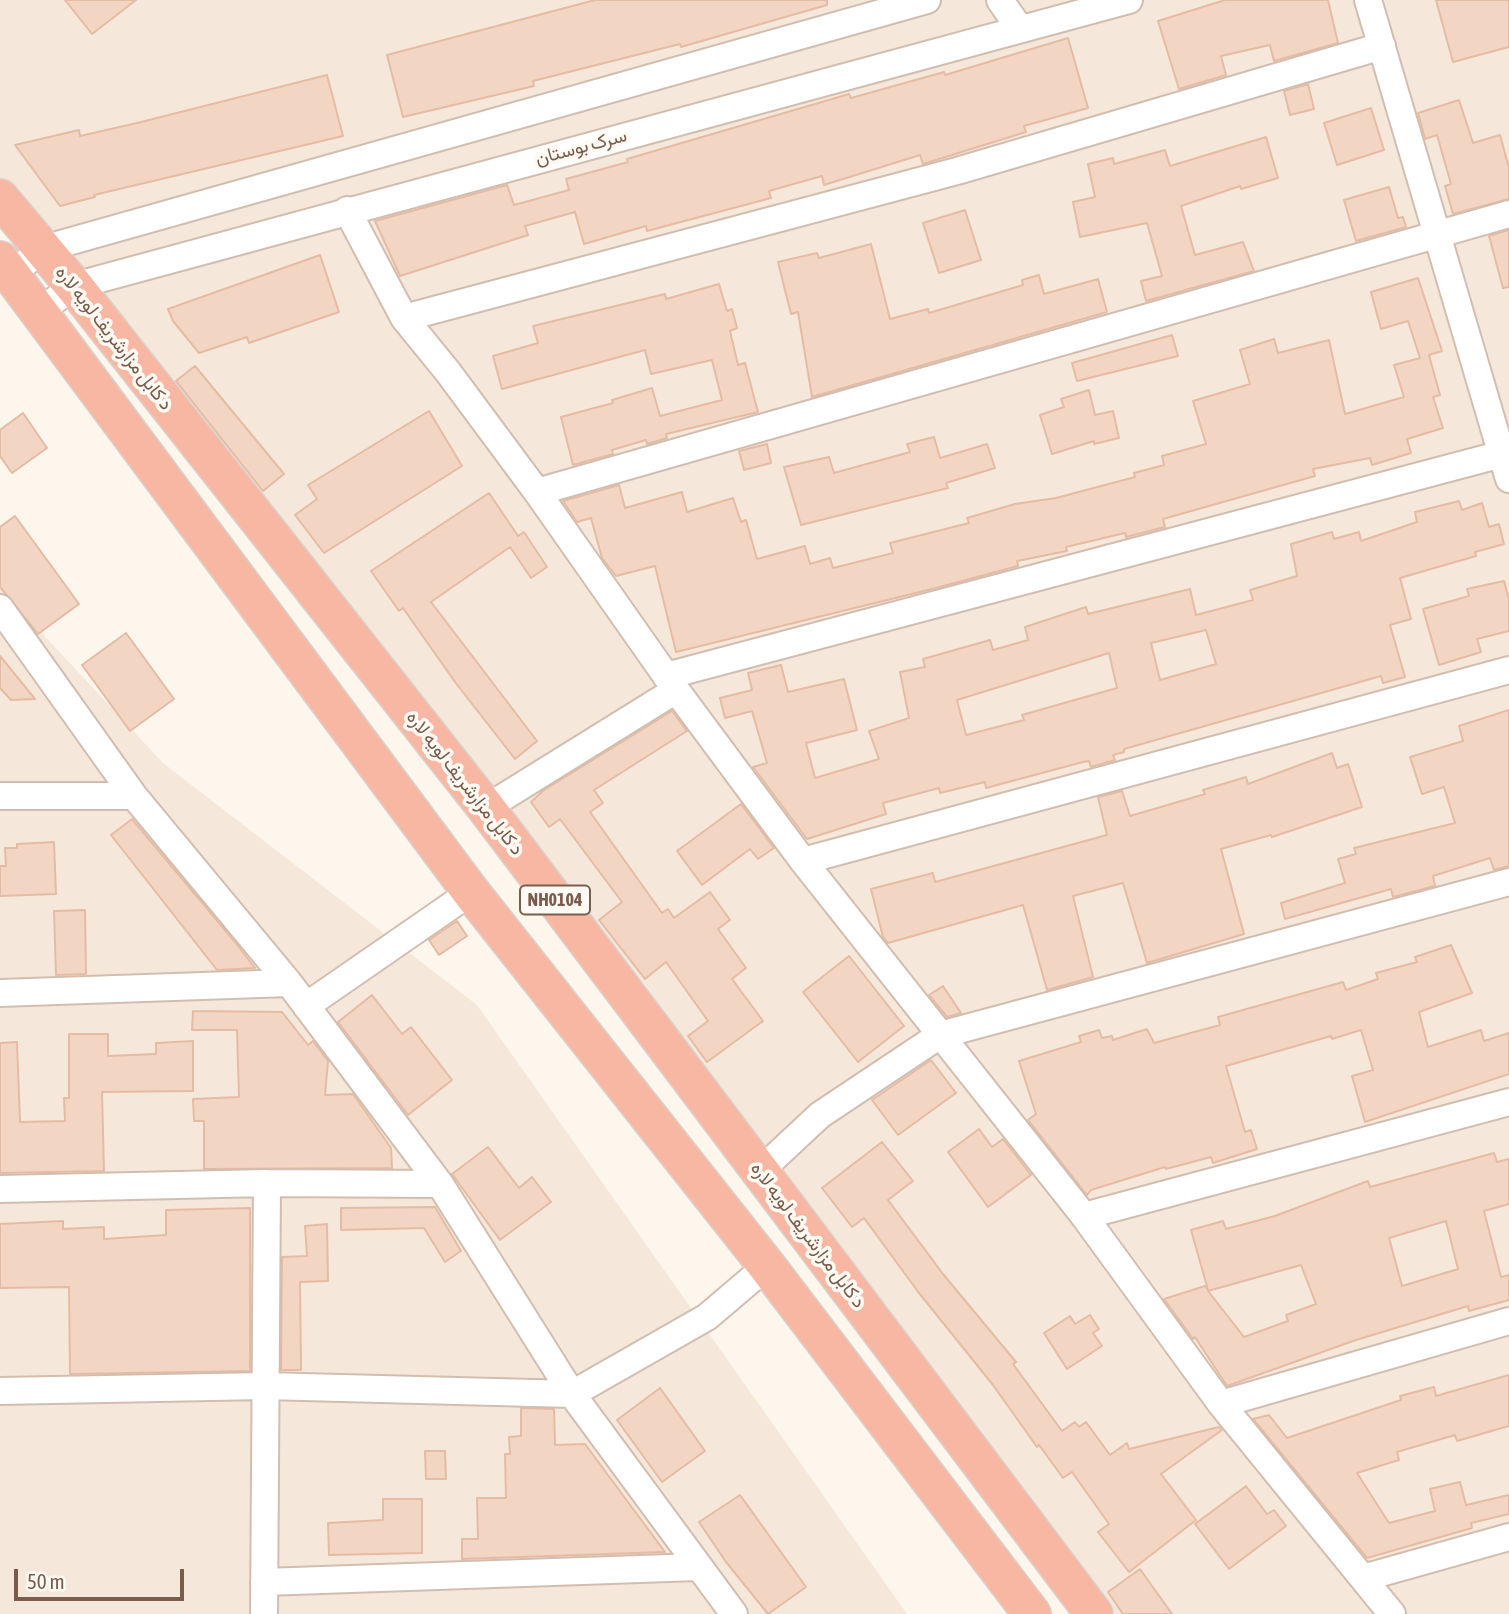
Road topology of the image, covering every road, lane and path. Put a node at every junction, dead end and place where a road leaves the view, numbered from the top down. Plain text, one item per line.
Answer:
1 (927, 0) edge
2 (1000, 0) edge
3 (1129, 0) edge
4 (1368, 0) edge
5 (1020, 29) junction
6 (1382, 46) junction
7 (0, 198) edge
8 (347, 210) junction
9 (1509, 214) edge
10 (1439, 235) junction
11 (43, 249) junction
12 (6, 267) edge
13 (74, 286) junction
14 (40, 311) junction
15 (404, 318) junction
16 (1505, 466) edge
17 (537, 492) junction
18 (0, 608) edge
19 (1509, 670) edge
20 (671, 683) junction
21 (0, 796) edge
22 (134, 796) junction
23 (486, 808) junction
24 (803, 861) junction
25 (1509, 882) edge
26 (471, 892) junction
27 (289, 983) junction
28 (0, 993) edge
29 (306, 1006) junction
30 (940, 1035) junction
31 (1509, 1102) edge
32 (760, 1171) junction
33 (267, 1183) junction
34 (440, 1184) junction
35 (0, 1189) edge
36 (1084, 1216) junction
37 (767, 1266) junction
38 (1509, 1321) edge
39 (265, 1386) junction
40 (0, 1391) edge
41 (572, 1394) junction
42 (1222, 1404) junction
43 (1509, 1537) edge
44 (698, 1567) junction
45 (1363, 1578) junction
46 (264, 1581) junction
47 (264, 1614) edge
48 (734, 1614) edge
49 (1032, 1614) edge
50 (1094, 1614) edge
51 (1392, 1614) edge

1 - 11 street
2 - 5 street
3 - 5 street, سرک بوستان
4 - 6 street
5 - 8 street, سرک بوستان
6 - 10 street
6 - 15 street
7 - 11 highway, د کابل مزارشریف لویه لاره / NH0104
8 - 13 street, سرک بوستان
8 - 15 street
9 - 10 street
10 - 16 street
10 - 17 street
11 - 12 street
11 - 13 highway, د کابل مزارشریف لویه لاره / NH0104
12 - 14 highway, NH0104
13 - 14 street, سرک بوستان
13 - 23 highway, د کابل مزارشریف لویه لاره / NH0104
14 - 26 highway, NH0104
15 - 17 street
16 - 20 street
17 - 20 street
18 - 22 street
19 - 24 street
20 - 23 street
20 - 24 street
21 - 22 street
22 - 27 street
23 - 32 highway, د کابل مزارشریف لویه لاره / NH0104
24 - 30 street
25 - 30 street
26 - 29 street
26 - 37 highway, NH0104
27 - 28 street
27 - 29 street
29 - 34 street
30 - 32 street
30 - 36 street
31 - 36 street
32 - 50 highway, د کابل مزارشریف لویه لاره / NH0104
33 - 34 street
33 - 35 street
33 - 39 street
34 - 41 street
36 - 42 street
37 - 41 street
37 - 49 highway, NH0104
38 - 42 street
39 - 40 street
39 - 41 street
39 - 46 street
41 - 44 street
42 - 45 street
43 - 45 street
44 - 46 street
44 - 48 street
45 - 51 street
46 - 47 street

